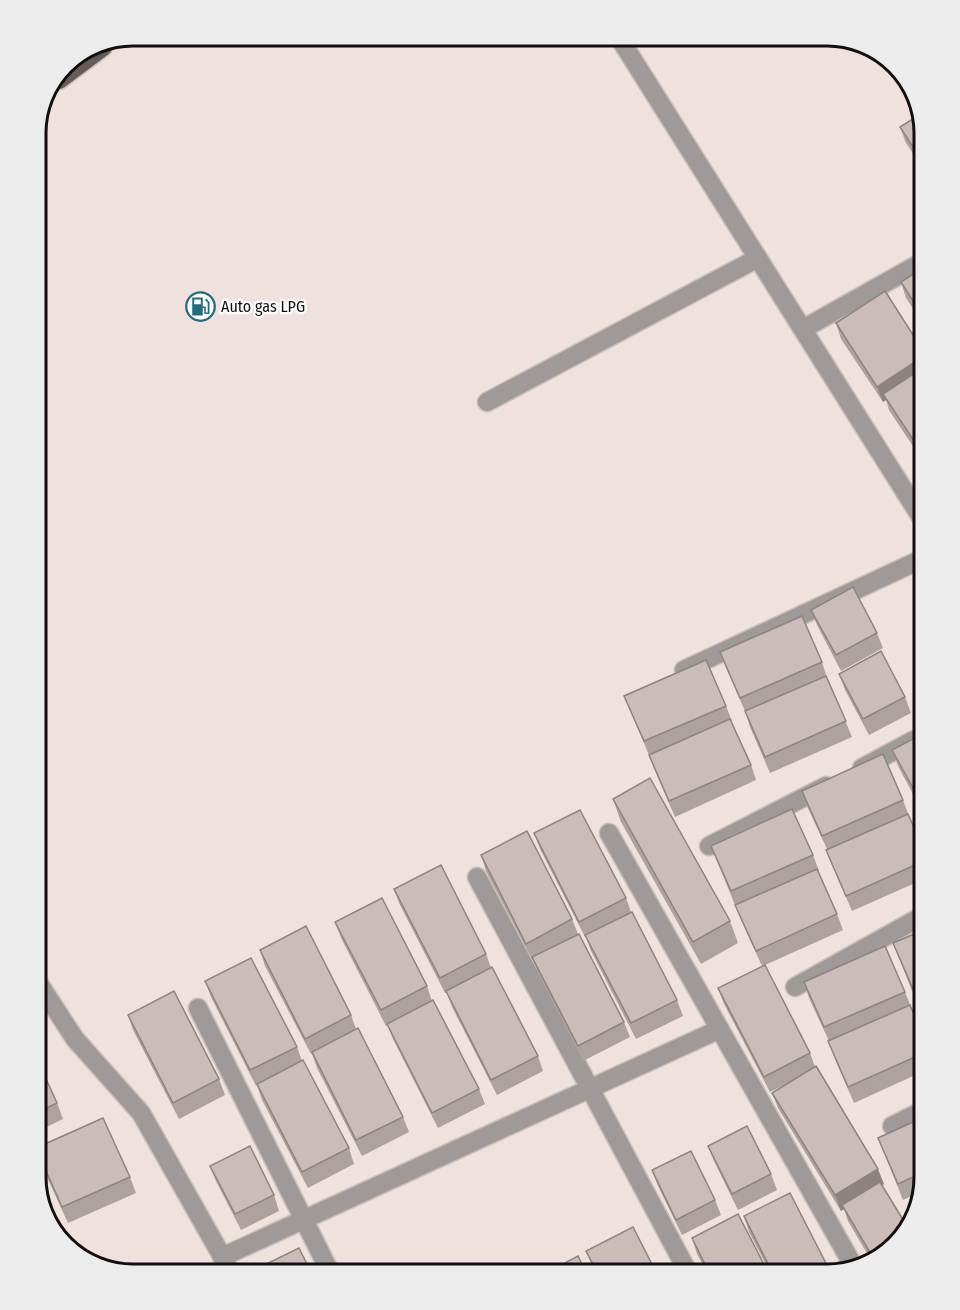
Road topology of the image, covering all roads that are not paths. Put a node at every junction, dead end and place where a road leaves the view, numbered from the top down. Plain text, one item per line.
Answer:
1 (625, 47) edge
2 (758, 258) junction
3 (914, 267) edge
4 (803, 330) junction
5 (487, 402) dead end
6 (914, 491) edge
7 (914, 563) edge
8 (666, 679) edge
9 (914, 741) edge
10 (609, 833) dead end
11 (710, 846) edge
12 (477, 877) dead end
13 (914, 921) edge
14 (795, 987) dead end
15 (47, 996) edge
16 (198, 1008) dead end
17 (720, 1029) junction
18 (590, 1089) junction
19 (914, 1115) edge
20 (892, 1126) dead end
21 (304, 1220) junction
22 (222, 1257) junction
23 (850, 1261) edge
24 (226, 1263) edge
25 (326, 1263) edge
26 (684, 1264) edge

1 - 2 street
2 - 4 street
2 - 5 street
3 - 4 street
4 - 6 street
7 - 8 street
9 - 11 street
10 - 17 street
12 - 18 street
13 - 14 street
15 - 22 street
16 - 21 street
17 - 18 street
17 - 23 street
18 - 21 street
18 - 26 street
19 - 20 street
21 - 22 street
21 - 25 street
22 - 24 street

